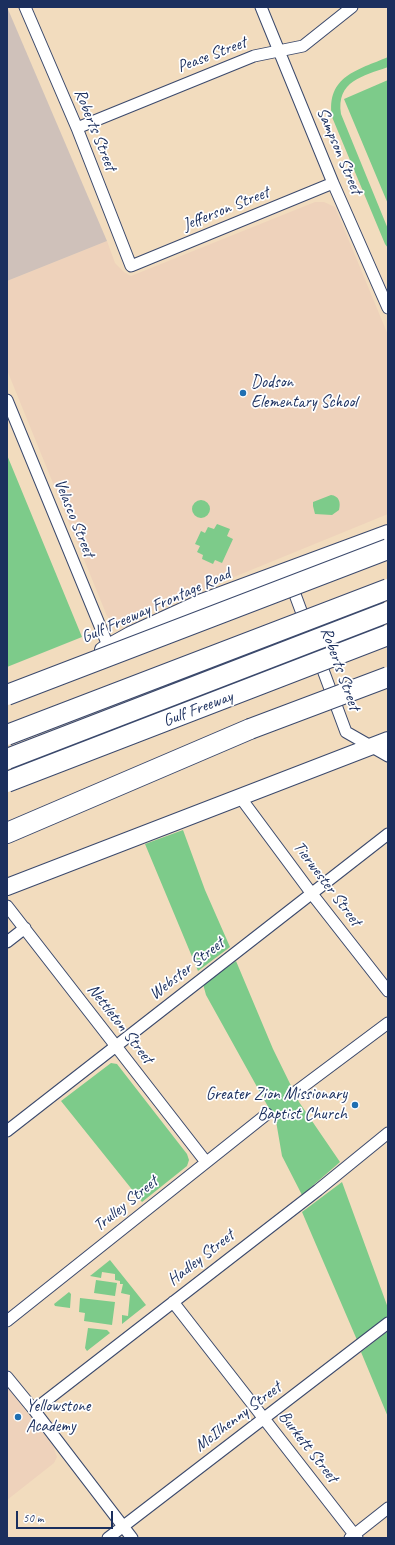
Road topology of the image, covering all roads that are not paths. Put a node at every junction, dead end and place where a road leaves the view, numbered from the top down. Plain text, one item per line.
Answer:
1 (25, 7) edge
2 (261, 7) edge
3 (352, 7) edge
4 (278, 51) junction
5 (77, 128) junction
6 (333, 184) junction
7 (131, 266) joint
8 (388, 308) edge
9 (7, 400) edge
10 (388, 533) edge
11 (388, 549) edge
12 (286, 572) junction
13 (388, 589) edge
14 (388, 612) edge
15 (388, 635) edge
16 (109, 648) junction
17 (388, 677) edge
18 (7, 690) edge
19 (7, 695) edge
20 (250, 729) junction
21 (7, 735) edge
22 (388, 740) edge
23 (372, 747) junction
24 (388, 756) edge
25 (7, 759) edge
26 (7, 782) edge
27 (240, 797) junction
28 (7, 822) edge
29 (7, 833) edge
30 (388, 834) edge
31 (7, 886) edge
32 (312, 894) junction
33 (7, 906) edge
34 (25, 928) junction
35 (7, 942) edge
36 (388, 991) edge
37 (388, 1023) edge
38 (115, 1046) junction
39 (298, 1091) dead end
40 (267, 1114) dead end
41 (7, 1131) edge
42 (388, 1133) edge
43 (206, 1162) junction
44 (173, 1302) junction
45 (7, 1321) edge
46 (388, 1322) edge
47 (7, 1377) edge
48 (34, 1410) junction
49 (264, 1418) junction
50 (388, 1508) edge
51 (123, 1526) junction
52 (354, 1537) edge
53 (108, 1538) edge
54 (132, 1538) edge

1 - 5 street, Roberts Street
2 - 4 street, Sampson Street
3 - 4 street, Pease Street
4 - 5 street, Pease Street
4 - 6 street, Sampson Street
5 - 7 street, Roberts Street
6 - 7 street, Jefferson Street
6 - 8 street, Sampson Street
9 - 16 street, Velasco Street
10 - 12 main road, Gulf Freeway Frontage Road
11 - 19 highway, bridge
12 - 16 main road, Gulf Freeway Frontage Road
12 - 23 street, Roberts Street
13 - 21 highway, bridge
14 - 25 highway, Gulf Freeway, bridge
15 - 26 highway, Gulf Freeway, bridge
16 - 18 main road, Gulf Freeway Frontage Road
17 - 20 highway, bridge
20 - 28 highway
20 - 29 highway
22 - 23 main road
23 - 24 street, Roberts Street
23 - 27 main road
27 - 31 main road
27 - 32 street, Tierwester Street
30 - 32 street, Webster Street
32 - 36 street, Tierwester Street
32 - 38 street, Webster Street
33 - 34 street, Nettleton Street
34 - 35 street
34 - 38 street, Nettleton Street
37 - 39 street
38 - 41 street, Webster Street
38 - 43 street, Nettleton Street
40 - 43 street, Trulley Street
42 - 44 street, Hadley Street
43 - 45 street, Trulley Street
44 - 48 street, Hadley Street
44 - 49 street, Burkett Street
46 - 49 street, McIlhenny Street
47 - 48 street
48 - 51 street
49 - 51 street, McIlhenny Street
49 - 52 street, Burkett Street
50 - 52 street
51 - 53 street, McIlhenny Street
51 - 54 street

